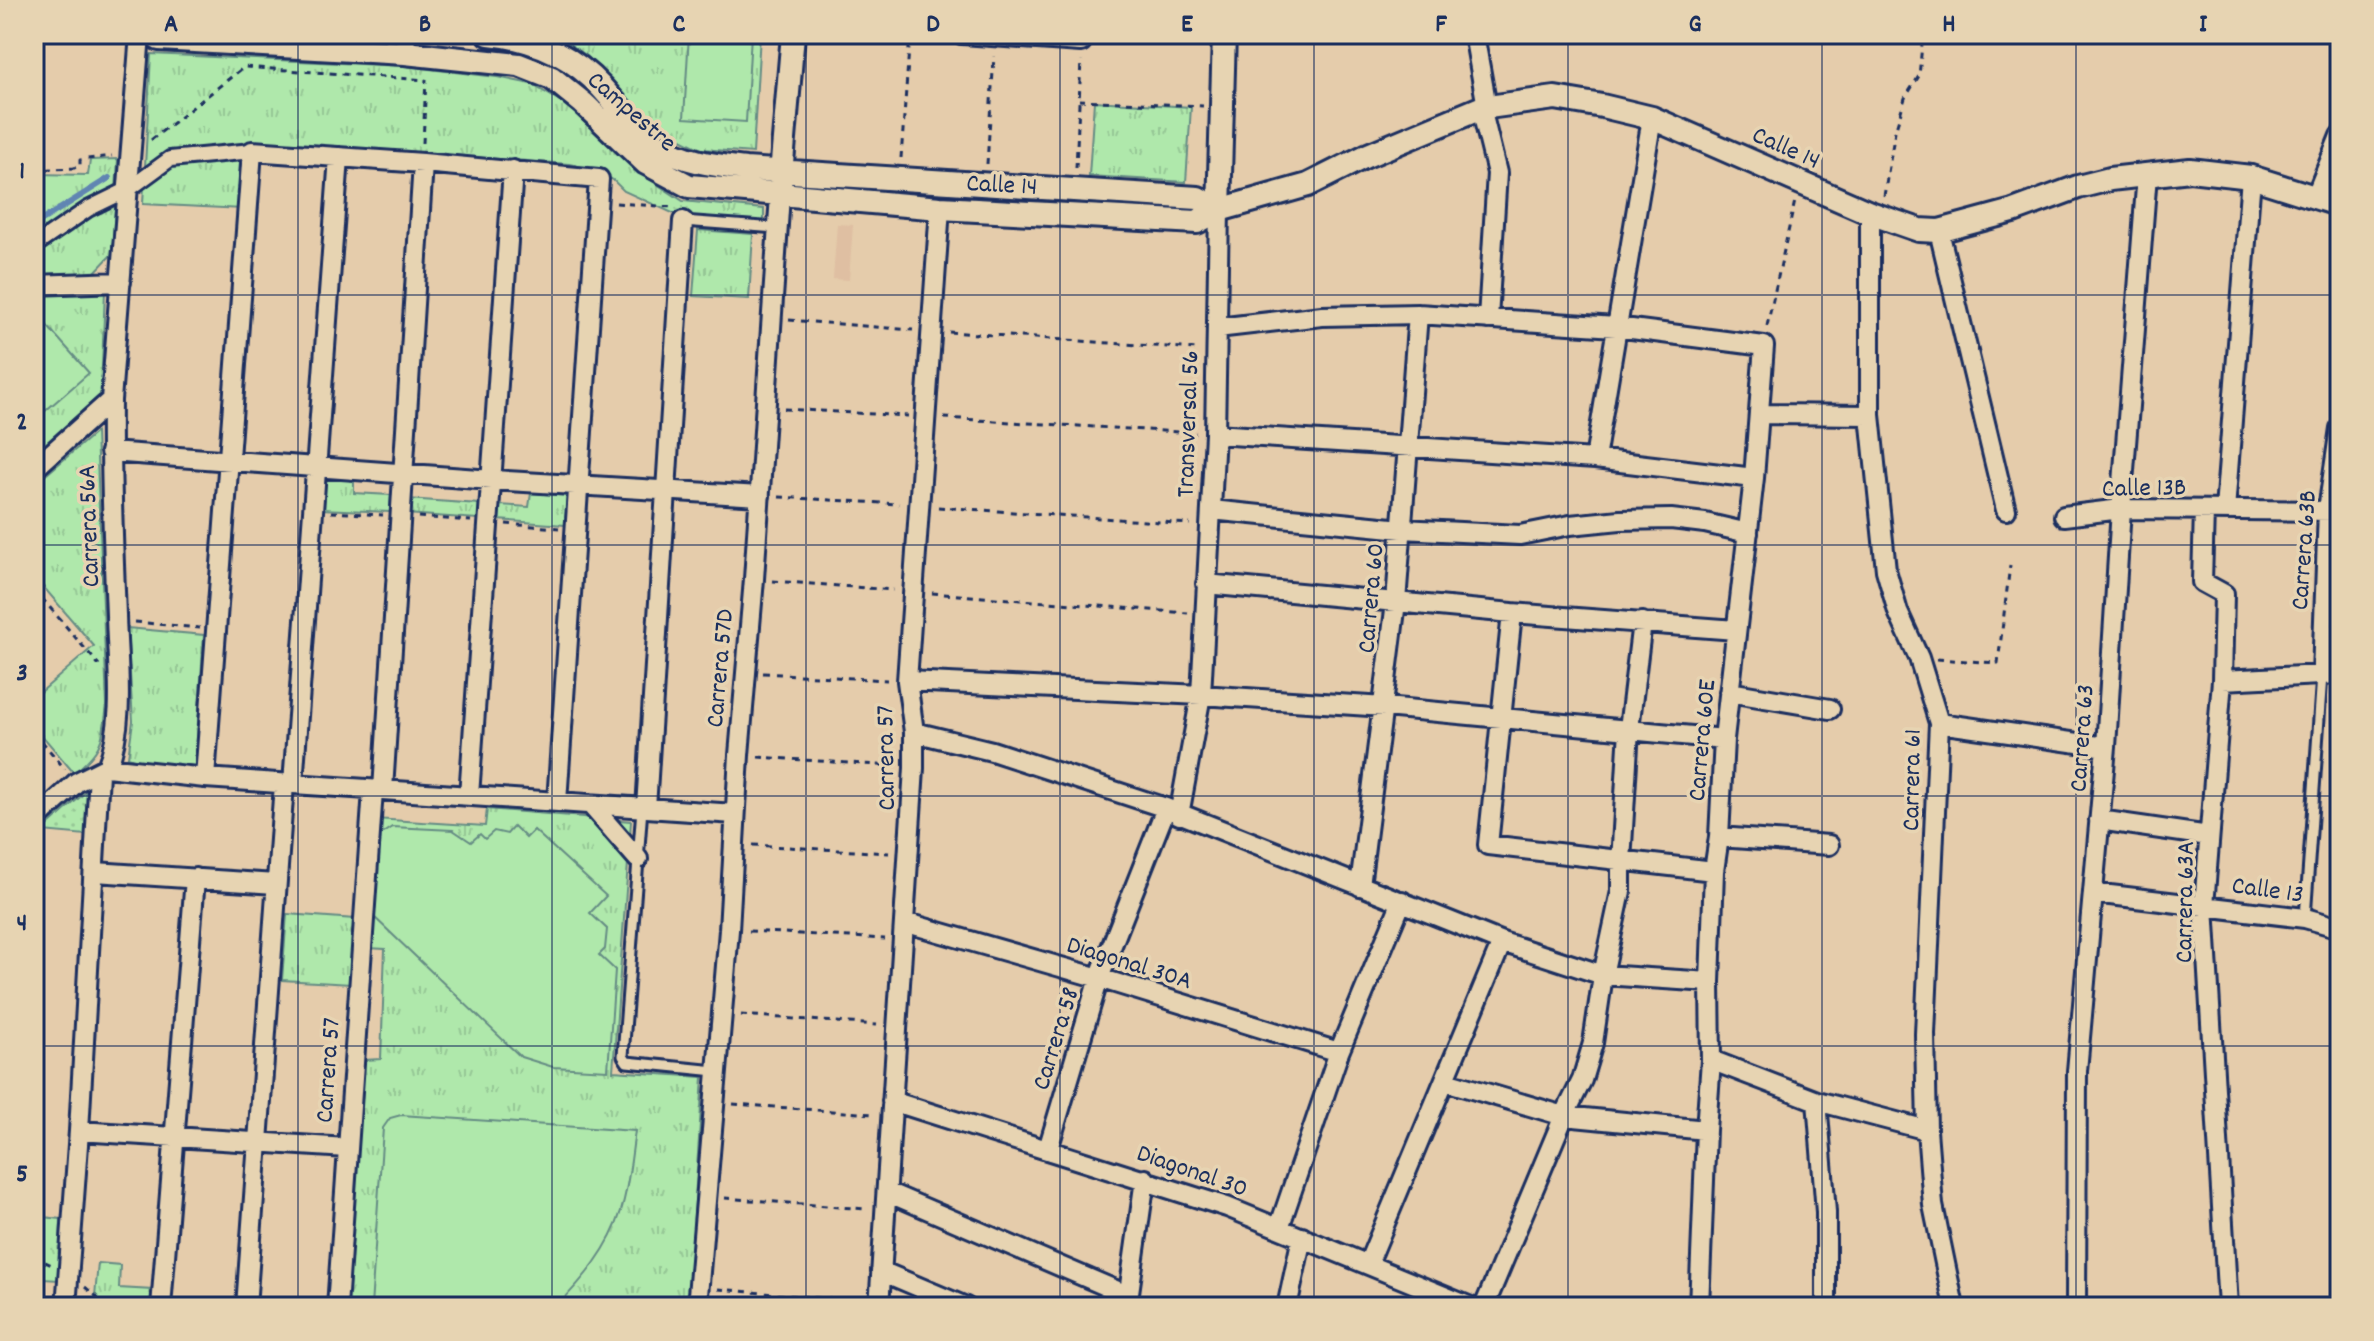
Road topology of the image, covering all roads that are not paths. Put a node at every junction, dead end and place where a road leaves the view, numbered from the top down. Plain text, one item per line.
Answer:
1 (140, 34) edge
2 (153, 34) edge
3 (489, 34) edge
4 (793, 34) edge
5 (962, 34) edge
6 (1224, 34) edge
7 (1474, 34) edge
8 (1081, 42) road end
9 (406, 44) edge
10 (600, 85) junction
11 (583, 103) junction
12 (1484, 107) junction
13 (1652, 118) junction
14 (2340, 136) edge
15 (252, 151) junction
16 (339, 157) junction
17 (423, 163) junction
18 (513, 170) junction
19 (782, 171) junction
20 (2147, 174) junction
21 (2251, 177) junction
22 (129, 189) junction
23 (780, 195) junction
24 (2315, 198) junction
25 (2340, 205) edge
26 (940, 208) junction
27 (1219, 210) junction
28 (683, 215) joint
29 (1876, 215) junction
30 (777, 228) junction
31 (1939, 231) junction
32 (34, 246) edge
33 (121, 282) junction
34 (34, 285) edge
35 (1418, 314) junction
36 (1488, 319) junction
37 (1616, 327) junction
38 (1217, 328) junction
39 (111, 400) junction
40 (1760, 414) junction
41 (1870, 415) junction
42 (2340, 428) edge
43 (1215, 434) junction
44 (1408, 446) junction
45 (110, 452) junction
46 (1595, 459) junction
47 (227, 460) junction
48 (314, 467) junction
49 (34, 469) edge
50 (403, 473) junction
51 (1754, 478) junction
52 (492, 480) junction
53 (578, 486) junction
54 (666, 492) junction
55 (760, 496) junction
56 (2121, 509) junction
57 (2006, 510) dead end
58 (2204, 510) junction
59 (2225, 510) junction
60 (2334, 510) edge
61 (2064, 516) dead end
62 (1210, 518) junction
63 (1402, 529) junction
64 (1748, 533) junction
65 (1206, 584) junction
66 (1396, 602) junction
67 (1512, 613) junction
68 (1642, 622) junction
69 (1736, 630) junction
70 (2331, 674) edge
71 (2222, 680) junction
72 (907, 681) junction
73 (1729, 692) junction
74 (1201, 695) junction
75 (1385, 707) junction
76 (1830, 709) dead end
77 (1502, 718) junction
78 (1939, 723) junction
79 (1629, 729) junction
80 (914, 732) junction
81 (1724, 739) junction
82 (2106, 747) junction
83 (103, 770) junction
84 (205, 778) junction
85 (289, 784) junction
86 (378, 790) junction
87 (469, 796) junction
88 (557, 802) junction
89 (590, 804) junction
90 (644, 808) junction
91 (1173, 812) junction
92 (735, 814) junction
93 (2099, 820) junction
94 (34, 821) edge
95 (2209, 836) junction
96 (1719, 837) junction
97 (1829, 845) dead end
98 (638, 859) junction
99 (1621, 862) junction
100 (1714, 871) junction
101 (95, 872) junction
102 (195, 878) junction
103 (276, 884) junction
104 (1360, 886) junction
105 (2093, 893) junction
106 (1402, 901) junction
107 (2204, 906) junction
108 (2305, 918) junction
109 (2340, 928) edge
110 (903, 931) junction
111 (1502, 942) junction
112 (1603, 975) junction
113 (1099, 978) junction
114 (1710, 982) junction
115 (1339, 1052) junction
116 (1711, 1060) junction
117 (716, 1071) junction
118 (1445, 1081) junction
119 (1817, 1101) junction
120 (891, 1108) junction
121 (1564, 1116) junction
122 (1706, 1130) junction
123 (1927, 1130) junction
124 (79, 1131) junction
125 (173, 1137) junction
126 (258, 1142) junction
127 (347, 1148) junction
128 (1048, 1149) junction
129 (1145, 1179) junction
130 (887, 1192) junction
131 (1279, 1228) junction
132 (1302, 1237) junction
133 (1368, 1264) junction
134 (881, 1271) junction
135 (1127, 1301) edge
136 (1826, 1302) edge
137 (879, 1305) edge
138 (66, 1307) edge
139 (161, 1307) edge
140 (246, 1307) edge
141 (337, 1307) edge
142 (697, 1307) edge
143 (966, 1307) edge
144 (1287, 1307) edge
145 (1471, 1307) edge
146 (1484, 1307) edge
147 (1699, 1307) edge
148 (1954, 1307) edge
149 (2076, 1307) edge
150 (2228, 1307) edge

1 - 22 street, Carrera 56A
2 - 9 street, Campestre
3 - 10 street, Campestre
4 - 19 street, Carrera 57D
5 - 8 street
6 - 27 street, Transversal 56
7 - 12 street
9 - 11 street, Campestre
10 - 11 street
10 - 19 street, Campestre
11 - 23 street, Campestre
12 - 13 street, Calle 14
12 - 27 street, Calle 14
12 - 36 street
13 - 29 street, Calle 14
13 - 37 street
14 - 24 street
15 - 16 street
15 - 22 street
15 - 47 street
16 - 17 street
16 - 48 street
17 - 18 street
17 - 50 street, Carrera 57
18 - 52 street
18 - 53 street
19 - 23 street, Carrera 57D
19 - 27 street, Calle 14
20 - 21 street, Calle 14
20 - 31 street, Calle 14
20 - 56 street, Carrera 63
21 - 24 street, Calle 14
21 - 59 street
22 - 32 street
22 - 33 street, Carrera 56A
23 - 26 street, Calle 14
23 - 30 street, Carrera 57D
24 - 25 street, Calle 14
26 - 27 street, Calle 14
26 - 72 street, Carrera 57
27 - 38 street, Transversal 56
28 - 30 lane
28 - 54 street
29 - 31 street, Calle 14
29 - 41 street, Carrera 61
30 - 55 street, Carrera 57D
31 - 57 street
33 - 34 street
33 - 39 street, Carrera 56A
35 - 36 street
35 - 38 street
35 - 44 street, Carrera 60
36 - 37 street
37 - 40 street, Carrera 60E
37 - 46 street
38 - 43 street, Transversal 56
39 - 45 street, Carrera 56A
39 - 49 street
40 - 41 street
40 - 51 street, Carrera 60E
41 - 78 street, Carrera 61
42 - 60 street, Carrera 63B
43 - 44 street
43 - 62 street, Transversal 56
44 - 46 street
44 - 63 street, Carrera 60
45 - 47 street
45 - 83 street, Carrera 56A
46 - 51 street
47 - 48 street
47 - 84 street
48 - 50 street
48 - 85 street
50 - 52 street
50 - 86 street, Carrera 57
51 - 64 street, Carrera 60E
52 - 53 street
52 - 87 street
53 - 54 street
53 - 88 street
54 - 55 street
54 - 90 street
55 - 92 street, Carrera 57D
56 - 58 street, Calle 13B
56 - 61 street, Calle 13B
56 - 82 street, Carrera 63
58 - 59 street, Calle 13B
58 - 71 street, Carrera 63A
59 - 60 street, Calle 13B
60 - 70 street, Carrera 63B
62 - 63 street
62 - 65 street, Transversal 56
63 - 64 street
63 - 66 street, Carrera 60
64 - 69 street, Carrera 60E
65 - 66 street
65 - 74 street, Transversal 56
66 - 67 street
66 - 75 street, Carrera 60
67 - 68 street
67 - 77 street
68 - 69 street
68 - 79 street
69 - 73 street, Carrera 60E
70 - 71 street
70 - 108 lane
71 - 95 street, Carrera 63A
72 - 74 street
72 - 80 street, Carrera 57
73 - 76 street
73 - 81 street, Carrera 60E
74 - 75 street
74 - 91 street, Transversal 56
75 - 77 street
75 - 104 street, Carrera 60
77 - 79 street
77 - 99 street
78 - 82 street
78 - 123 street, Carrera 61
79 - 81 street
79 - 99 street
80 - 91 street
80 - 110 street, Carrera 57
81 - 96 street, Carrera 60E
82 - 93 street, Carrera 63
83 - 84 street
83 - 94 street
83 - 101 street, Carrera 56A
84 - 85 street
85 - 86 street
85 - 103 street
86 - 87 street
86 - 127 street, Carrera 57
87 - 88 street
88 - 89 street
89 - 90 street
89 - 98 street
90 - 92 street
90 - 98 lane
91 - 104 street
91 - 113 street, Carrera 58
92 - 117 street, Carrera 57D
93 - 95 street
93 - 105 street, Carrera 63
95 - 107 street, Carrera 63A
96 - 97 street
96 - 100 street, Carrera 60E
98 - 117 lane
99 - 100 street
99 - 112 street
100 - 114 street, Carrera 60E
101 - 102 street
101 - 124 street, Carrera 56A
102 - 103 street
102 - 125 street
103 - 126 street
104 - 106 street
105 - 107 street, Calle 13
105 - 149 street, Carrera 63
106 - 111 street
106 - 115 street
107 - 108 street, Calle 13
107 - 150 street, Carrera 63A
108 - 109 street, Calle 13
110 - 113 street, Diagonal 30A
110 - 120 street, Carrera 57
111 - 112 street
111 - 118 street
112 - 114 street
112 - 121 street
113 - 115 street, Diagonal 30A
113 - 128 street, Carrera 58
114 - 116 street, Carrera 60E
115 - 131 street
116 - 119 street
116 - 122 street, Carrera 60E
117 - 142 street, Carrera 57D
118 - 121 street
118 - 133 street
119 - 123 street
119 - 136 street
120 - 128 street, Diagonal 30
120 - 130 street, Carrera 57
121 - 122 street
121 - 146 street
122 - 147 street, Carrera 60E
123 - 148 street, Carrera 61
124 - 125 street
124 - 138 street, Carrera 56A
125 - 126 street
125 - 139 street
126 - 127 street
126 - 140 street
127 - 141 street, Carrera 57
128 - 129 street, Diagonal 30
129 - 131 street, Diagonal 30
129 - 135 street
130 - 134 street, Carrera 57
130 - 135 street
131 - 132 street, Diagonal 30
132 - 133 street, Diagonal 30
132 - 144 street
133 - 145 street, Diagonal 30
134 - 137 street, Carrera 57
134 - 143 street

